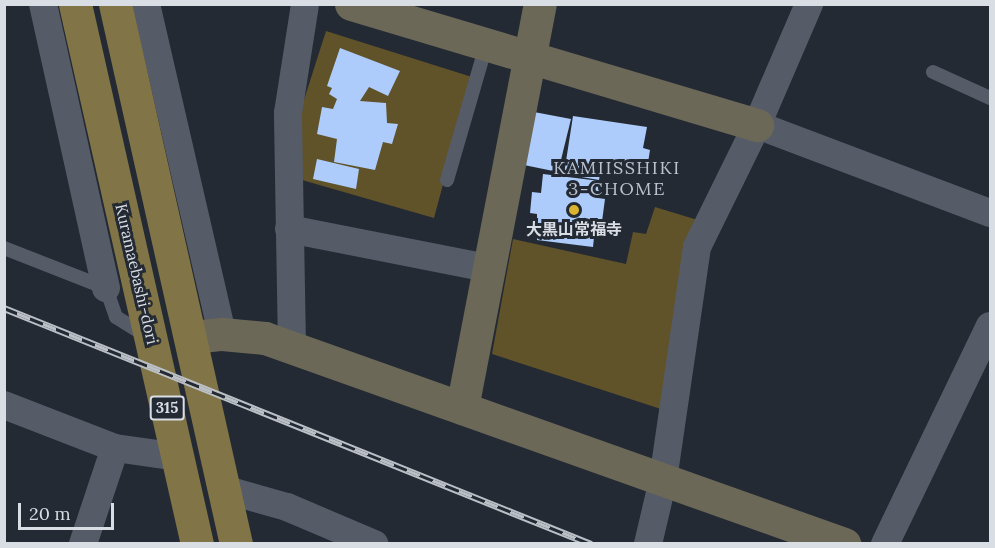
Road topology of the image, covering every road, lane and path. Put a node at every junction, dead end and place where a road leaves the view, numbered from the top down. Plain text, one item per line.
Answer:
1 (43, 4) edge
2 (75, 4) edge
3 (116, 4) edge
4 (146, 4) edge
5 (305, 4) edge
6 (351, 4) edge
7 (540, 4) edge
8 (809, 4) edge
9 (486, 46) junction
10 (529, 59) junction
11 (933, 72) dead end
12 (990, 98) edge
13 (757, 125) junction
14 (447, 180) dead end
15 (990, 213) edge
16 (289, 229) junction
17 (4, 248) edge
18 (487, 268) junction
19 (106, 288) junction
20 (990, 326) edge
21 (207, 335) junction
22 (152, 339) junction
23 (291, 347) junction
24 (4, 405) edge
25 (462, 408) junction
26 (115, 448) junction
27 (178, 457) junction
28 (663, 480) junction
29 (223, 489) junction
30 (83, 543) edge
31 (197, 543) edge
32 (236, 543) edge
33 (374, 543) edge
34 (648, 543) edge
35 (844, 543) edge
36 (885, 543) edge

1 - 19 street
2 - 22 main road, Kuramaebashi-dori / 315
3 - 21 main road, 315
4 - 21 street
5 - 16 street
6 - 9 street
7 - 10 street
8 - 13 street
9 - 10 street
9 - 14 lane
10 - 13 street
10 - 18 street
11 - 12 lane
13 - 15 street
13 - 28 street
16 - 18 street
16 - 23 street
17 - 19 lane
18 - 25 street
19 - 22 lane
20 - 36 street
21 - 23 street
21 - 29 main road, 315
22 - 27 main road, Kuramaebashi-dori / 315
23 - 25 street
24 - 26 street
25 - 28 street
26 - 27 street
26 - 30 street
27 - 31 main road, Kuramaebashi-dori / 315
28 - 34 street
28 - 35 street
29 - 32 main road, 315
29 - 33 street

